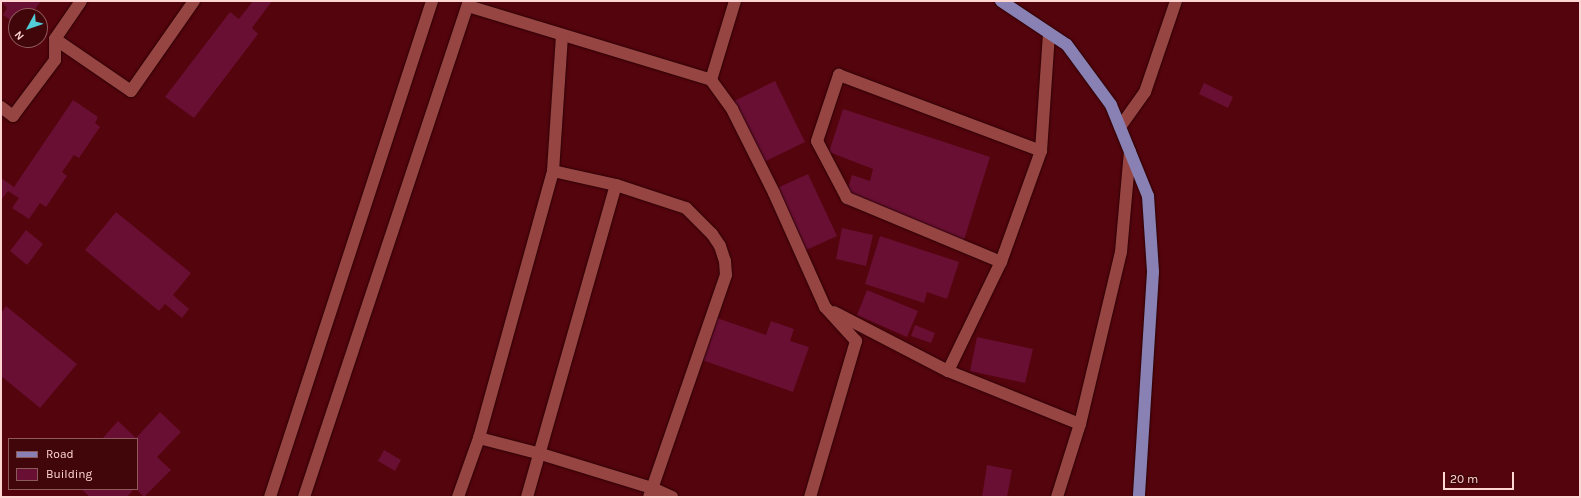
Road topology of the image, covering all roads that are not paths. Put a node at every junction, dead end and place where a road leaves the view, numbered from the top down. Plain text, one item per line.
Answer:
1 (81, 1) edge
2 (194, 1) edge
3 (432, 1) edge
4 (735, 1) edge
5 (1001, 1) edge
6 (1176, 1) edge
7 (468, 3) edge
8 (1049, 33) junction
9 (562, 35) junction
10 (55, 39) junction
11 (711, 80) junction
12 (1, 107) edge
13 (1120, 127) junction
14 (1041, 151) junction
15 (1130, 151) junction
16 (553, 171) junction
17 (616, 185) junction
18 (1001, 262) junction
19 (825, 307) junction
20 (948, 371) junction
21 (1080, 424) junction
22 (479, 438) junction
23 (541, 454) junction
24 (650, 493) edge
25 (270, 497) edge
26 (304, 497) edge
27 (458, 497) edge
28 (527, 497) edge
29 (672, 497) edge
30 (810, 497) edge
31 (1057, 497) edge
32 (1139, 497) edge

1 - 10 street
2 - 10 street
3 - 25 street
4 - 11 street
5 - 8 main road
6 - 13 street
7 - 9 street
7 - 26 street
8 - 13 main road
8 - 14 street
9 - 11 street
9 - 16 street
10 - 12 street
11 - 19 street
13 - 15 main road
14 - 18 street
14 - 18 street
15 - 21 street
15 - 32 main road
16 - 17 street
16 - 22 street
17 - 23 street
17 - 24 street
18 - 20 street
19 - 20 street
19 - 30 street
20 - 21 street
21 - 31 street
22 - 23 street
22 - 27 street
23 - 24 street
23 - 28 street
24 - 29 street

